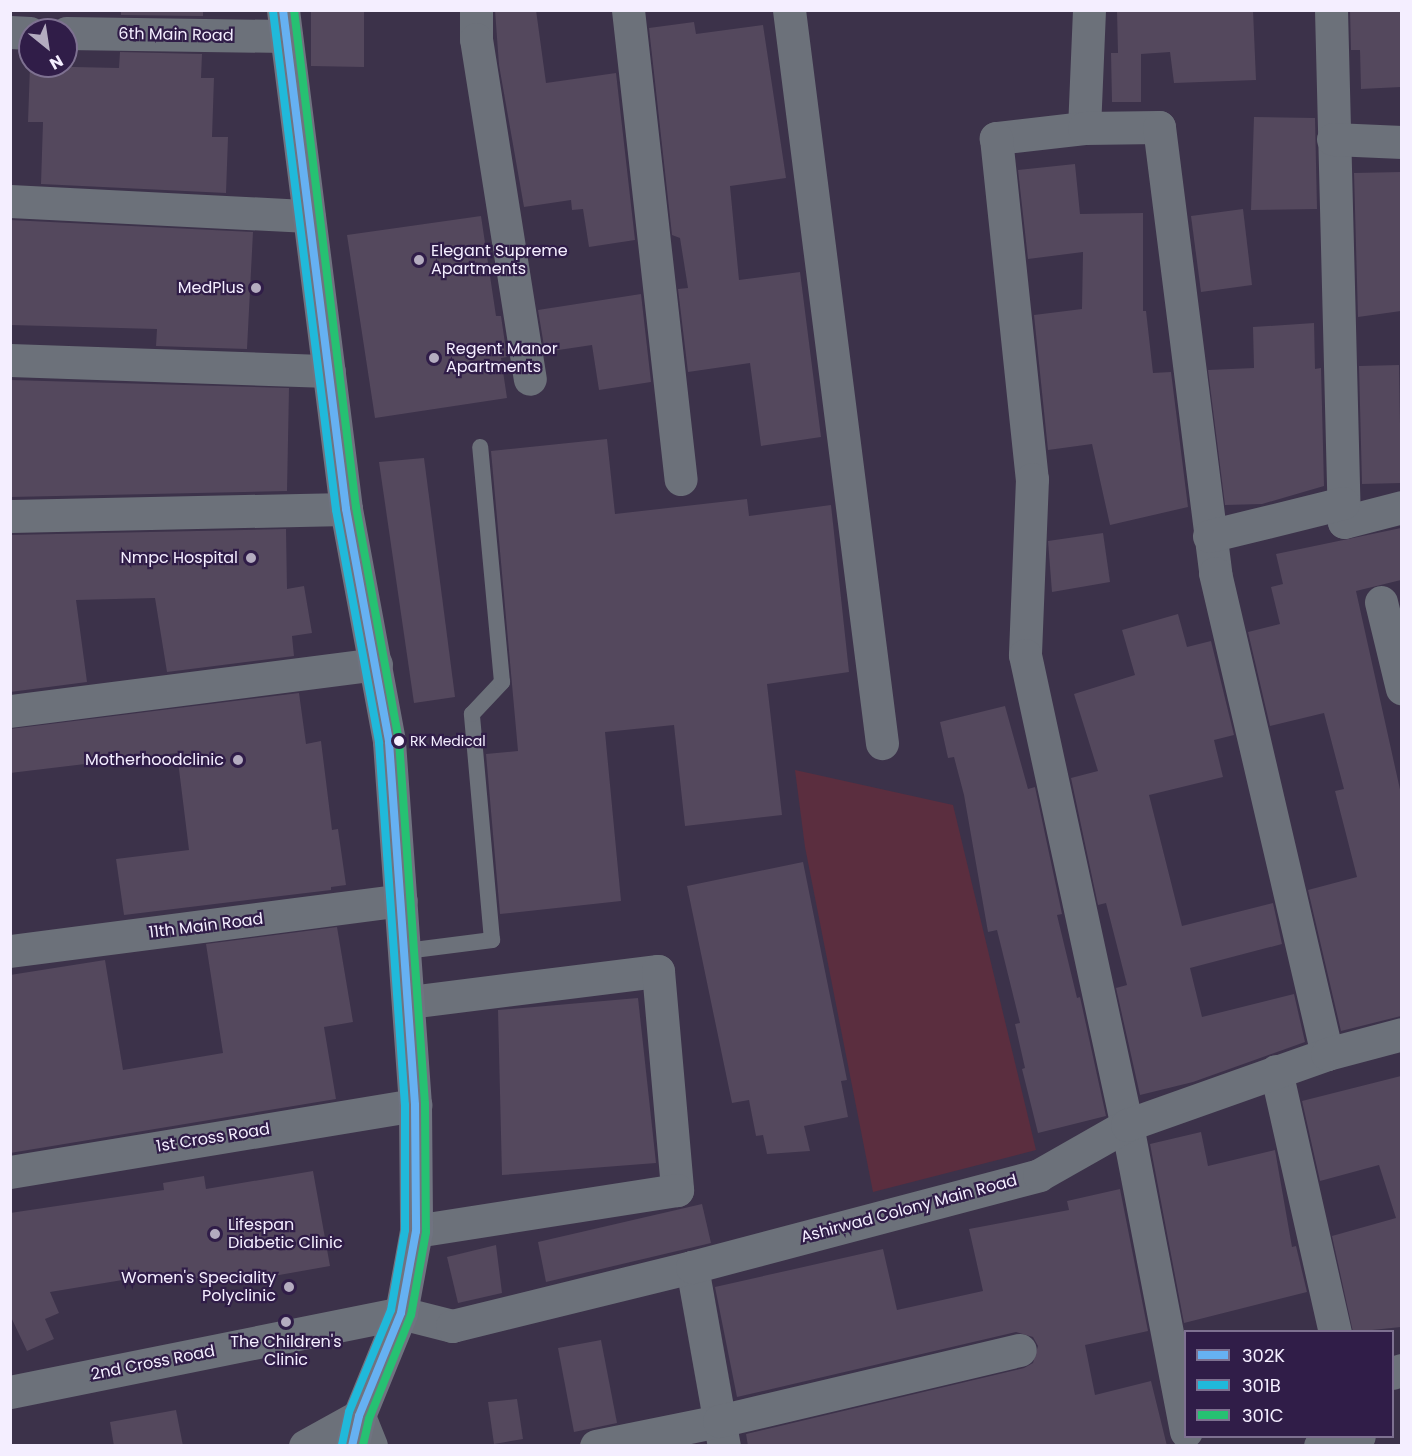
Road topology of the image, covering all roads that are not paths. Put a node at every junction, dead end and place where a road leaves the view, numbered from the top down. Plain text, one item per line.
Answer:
1 (476, 10) edge
2 (628, 10) edge
3 (789, 10) edge
4 (1089, 10) edge
5 (1331, 10) edge
6 (285, 23) edge
7 (78, 32) edge
8 (1084, 128) junction
9 (1333, 139) junction
10 (1401, 142) edge
11 (10, 201) edge
12 (309, 216) junction
13 (10, 360) edge
14 (329, 371) junction
15 (530, 379) dead end
16 (480, 447) dead end
17 (681, 479) dead end
18 (1343, 503) junction
19 (1401, 507) edge
20 (346, 509) junction
21 (10, 516) edge
22 (1209, 536) junction
23 (1382, 602) dead end
24 (376, 664) junction
25 (1401, 689) edge
26 (10, 711) edge
27 (882, 743) dead end
28 (401, 900) junction
29 (10, 951) edge
30 (406, 951) junction
31 (409, 1002) junction
32 (1401, 1034) edge
33 (1327, 1054) junction
34 (1276, 1071) junction
35 (415, 1105) junction
36 (1127, 1125) junction
37 (10, 1172) edge
38 (416, 1231) junction
39 (692, 1267) junction
40 (401, 1313) junction
41 (1335, 1330) edge
42 (1020, 1350) dead end
43 (10, 1392) edge
44 (1184, 1426) edge
45 (355, 1431) edge
46 (722, 1433) edge
47 (1355, 1438) edge
48 (305, 1446) edge
49 (371, 1446) edge
50 (596, 1446) edge
51 (1320, 1446) edge

1 - 15 street
2 - 17 street
3 - 27 street
4 - 8 street
5 - 9 street
6 - 7 street, 6th Main Road
6 - 12 main road
8 - 22 street
8 - 36 street
9 - 10 street
9 - 18 street
11 - 12 street
12 - 14 main road
13 - 14 street
14 - 20 main road
16 - 30 lane
18 - 19 street
18 - 22 street
20 - 21 street
20 - 24 main road
22 - 33 street
23 - 25 street
24 - 26 street
24 - 28 main road
28 - 29 street, 11th Main Road
28 - 30 main road
30 - 31 main road
31 - 35 main road
31 - 38 street
32 - 33 street, Ashirwad Colony Main Road
33 - 34 street, Ashirwad Colony Main Road
34 - 36 street, Ashirwad Colony Main Road
34 - 41 street
35 - 37 street, 1st Cross Road
35 - 38 main road
36 - 39 street, Ashirwad Colony Main Road
36 - 44 street
38 - 40 main road
39 - 40 street, Ashirwad Colony Main Road
39 - 46 street
40 - 43 street, 2nd Cross Road
40 - 45 main road
42 - 46 street
45 - 48 street
45 - 49 street
46 - 50 street
47 - 51 street

